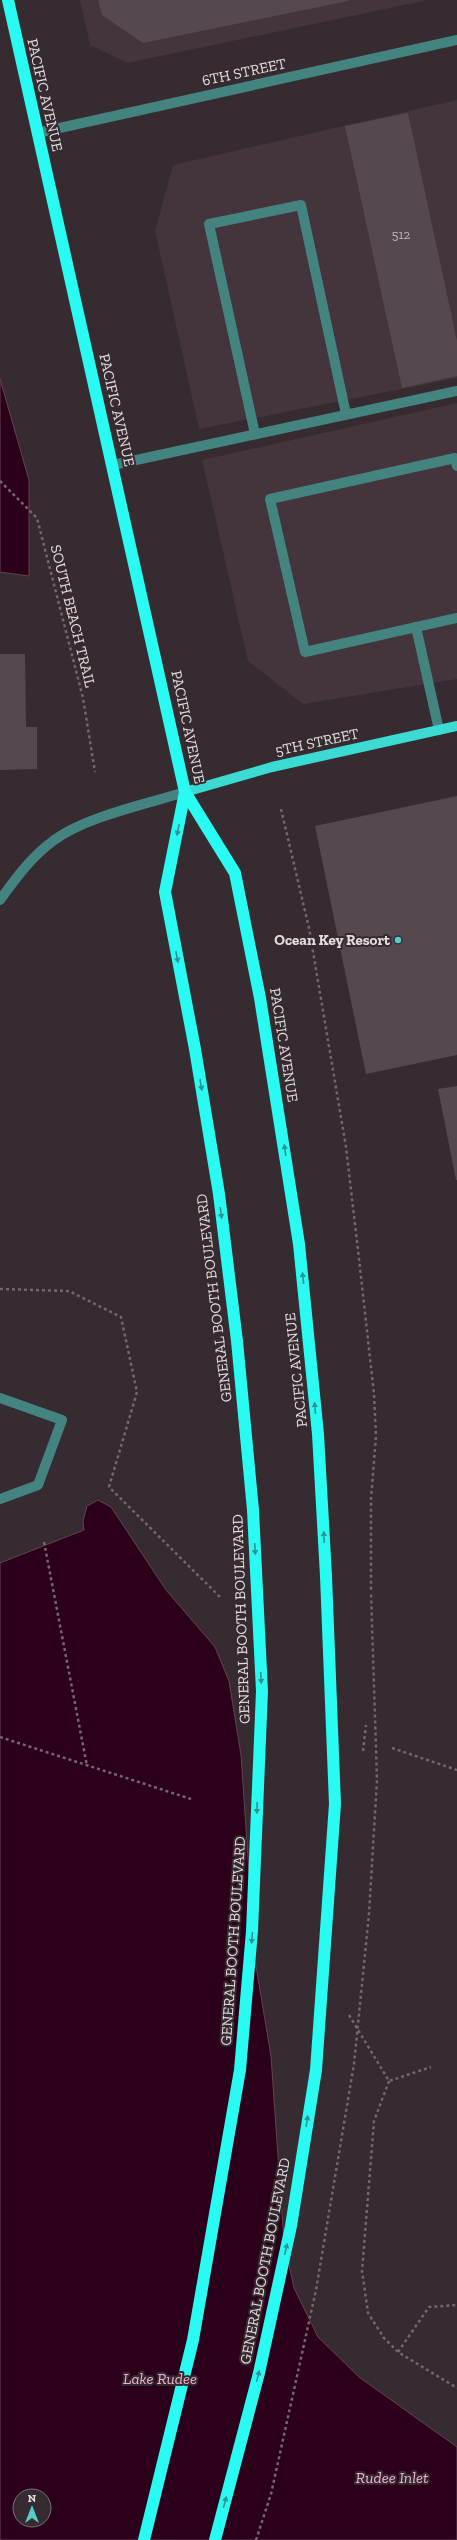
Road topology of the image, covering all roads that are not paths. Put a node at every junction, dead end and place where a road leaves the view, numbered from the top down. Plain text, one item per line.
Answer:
1 (8, 0) edge
2 (457, 40) edge
3 (37, 133) junction
4 (457, 391) edge
5 (346, 414) junction
6 (255, 434) junction
7 (113, 465) junction
8 (457, 466) edge
9 (457, 618) edge
10 (416, 627) junction
11 (457, 726) edge
12 (439, 730) junction
13 (185, 792) junction
14 (0, 900) edge
15 (0, 1398) edge
16 (0, 1499) edge
17 (326, 1576) joint
18 (144, 2540) edge
19 (216, 2540) edge

1 - 3 highway, PACIFIC AVENUE
2 - 3 street, 6TH STREET
3 - 7 highway, PACIFIC AVENUE
4 - 5 street
5 - 6 street
5 - 6 street
6 - 7 street
7 - 13 highway, PACIFIC AVENUE
8 - 10 street
9 - 10 street
10 - 12 street
11 - 12 main road, 5TH STREET
12 - 13 main road, 5TH STREET
13 - 14 street
17 -> 13 highway, PACIFIC AVENUE
13 -> 18 highway, GENERAL BOOTH BOULEVARD, bridge
15 - 16 street
19 -> 17 highway, GENERAL BOOTH BOULEVARD, bridge

